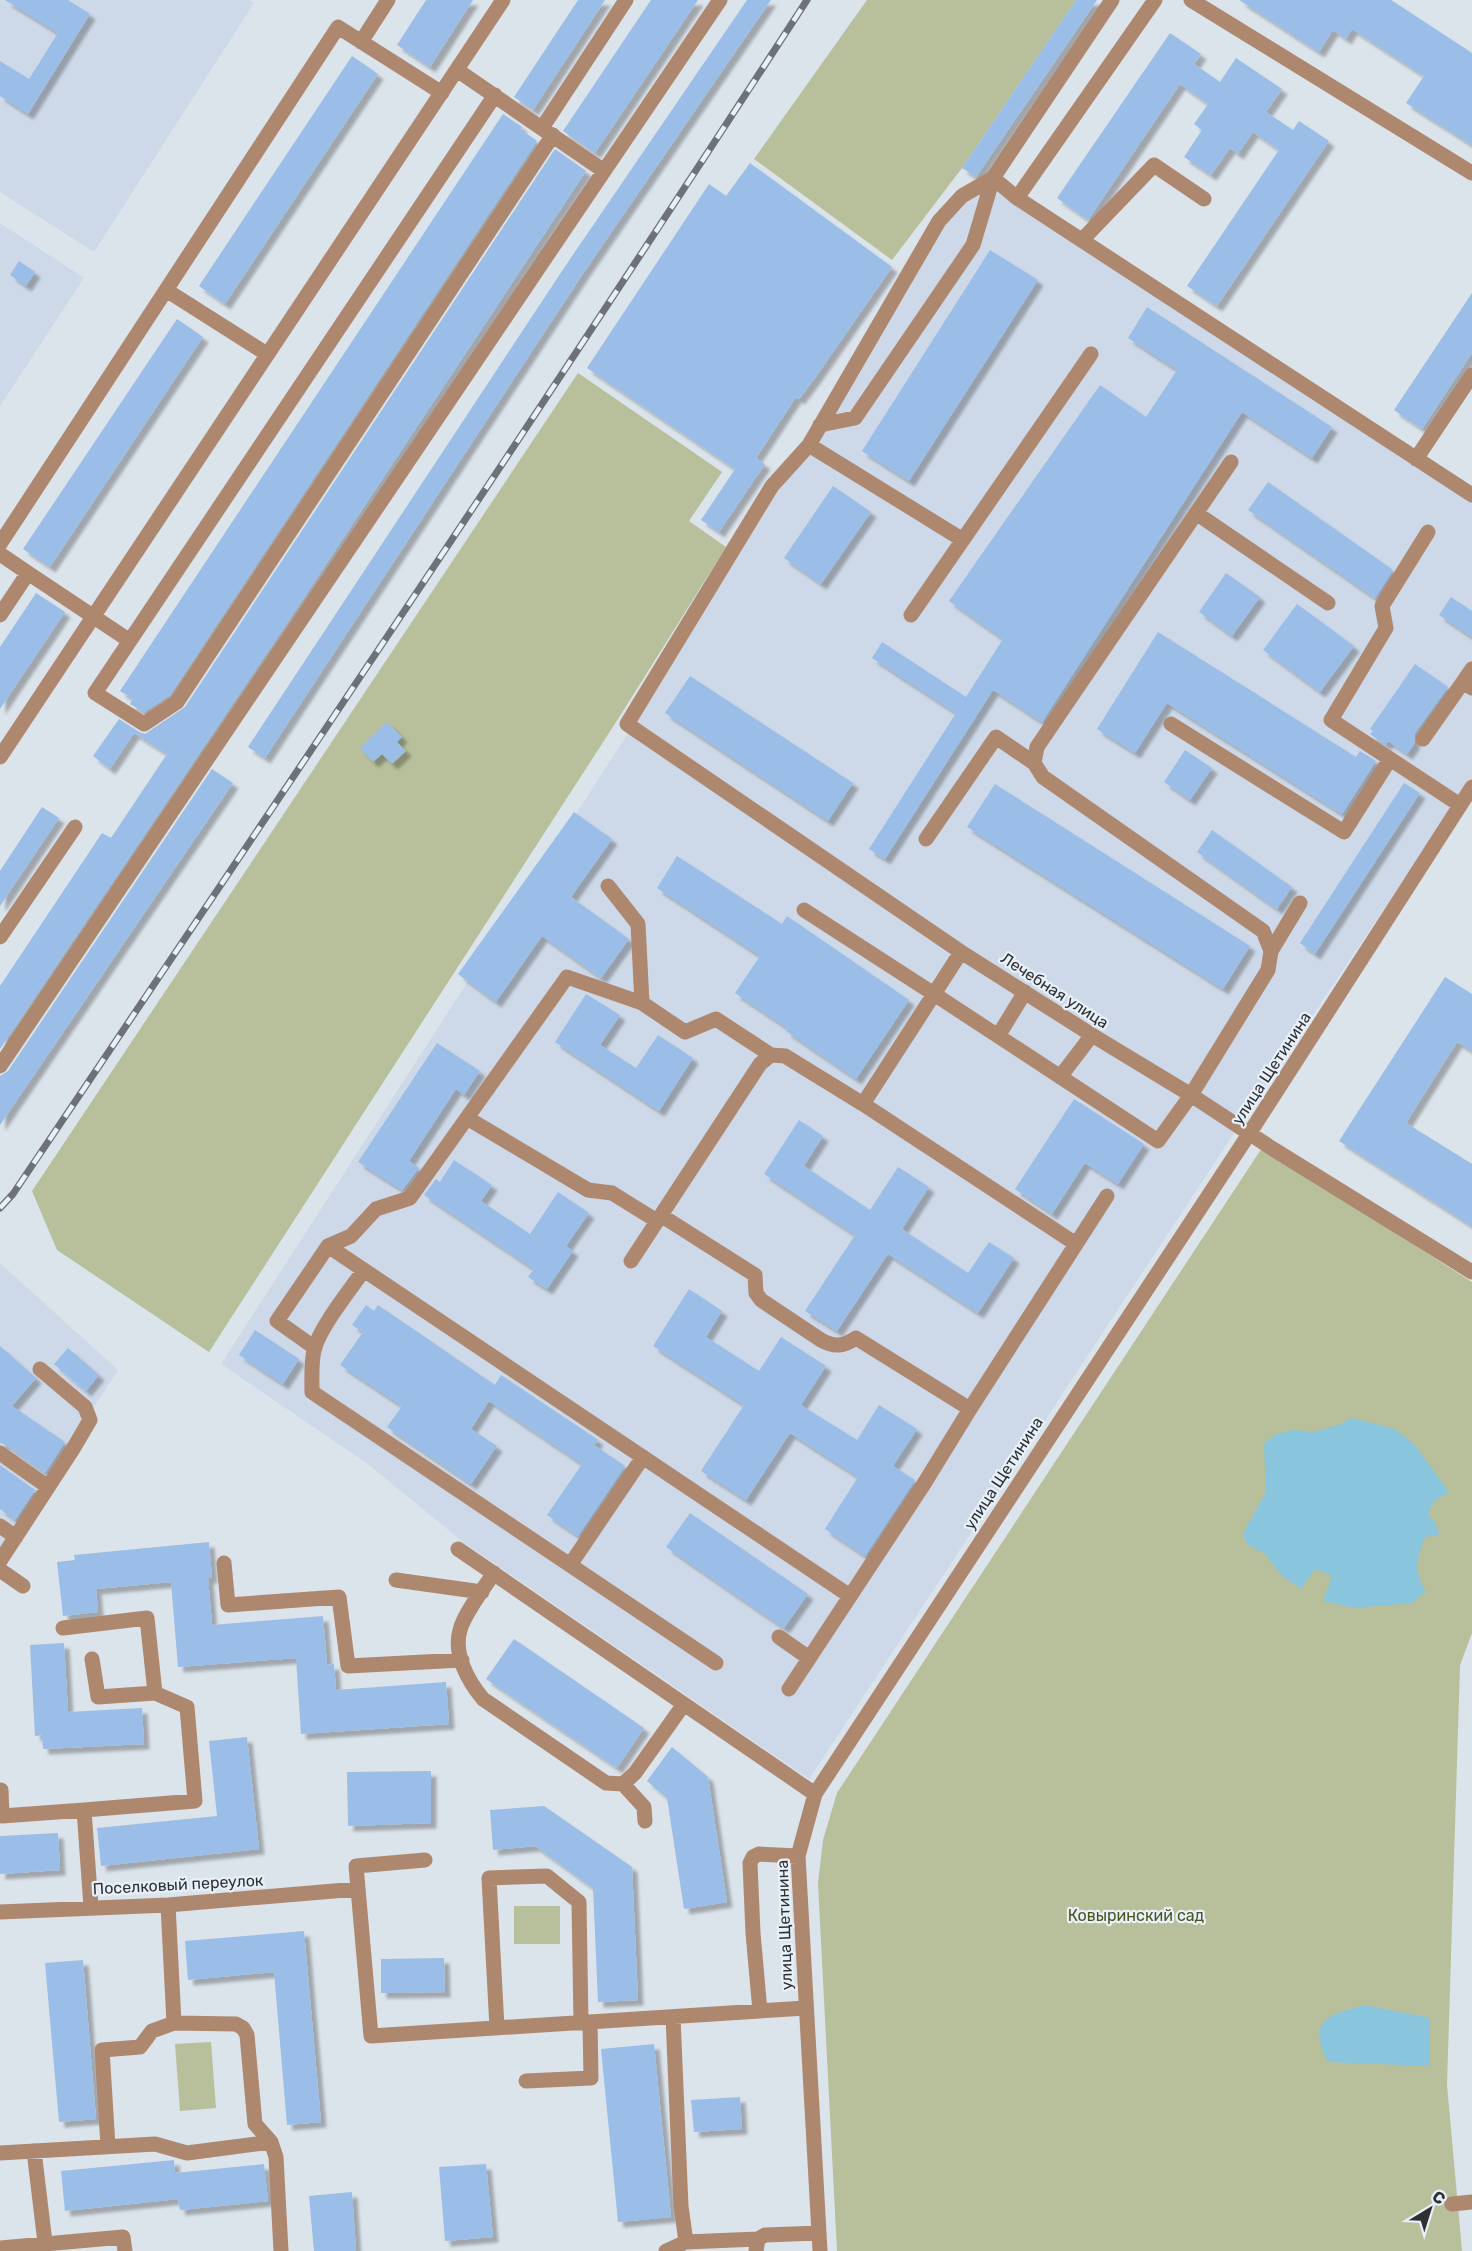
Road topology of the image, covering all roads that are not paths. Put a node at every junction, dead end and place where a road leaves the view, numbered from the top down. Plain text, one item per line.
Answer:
1 (388, 0) edge
2 (503, 0) edge
3 (626, 0) edge
4 (720, 0) edge
5 (1112, 0) edge
6 (1155, 0) edge
7 (1191, 0) edge
8 (361, 42) junction
9 (457, 70) junction
10 (442, 93) junction
11 (495, 95) junction
12 (548, 131) junction
13 (604, 171) junction
14 (1472, 173) edge
15 (993, 178) junction
16 (1017, 198) junction
17 (1204, 199) dead end
18 (1082, 240) junction
19 (166, 291) junction
20 (267, 354) junction
21 (1091, 354) dead end
22 (1472, 375) edge
23 (820, 425) junction
24 (809, 445) junction
25 (1416, 459) junction
26 (1230, 462) dead end
27 (1472, 495) edge
28 (1196, 513) junction
29 (1428, 532) dead end
30 (963, 540) junction
31 (0, 544) edge
32 (0, 554) edge
33 (28, 573) junction
34 (1328, 603) dead end
35 (0, 615) edge
36 (911, 615) dead end
37 (92, 616) junction
38 (130, 641) junction
39 (1472, 669) edge
40 (1467, 685) edge
41 (1171, 724) dead end
42 (1423, 739) dead end
43 (0, 757) edge
44 (1390, 759) junction
45 (1034, 763) junction
46 (1472, 787) edge
47 (1460, 805) junction
48 (75, 827) dead end
49 (926, 839) dead end
50 (608, 886) dead end
51 (1299, 903) dead end
52 (804, 910) dead end
53 (0, 937) edge
54 (1271, 951) junction
55 (961, 952) junction
56 (1025, 992) junction
57 (934, 994) junction
58 (642, 1003) junction
59 (1092, 1035) junction
60 (998, 1036) junction
61 (771, 1055) junction
62 (0, 1066) edge
63 (1060, 1077) junction
64 (1191, 1095) junction
65 (863, 1104) junction
66 (467, 1118) junction
67 (1249, 1134) junction
68 (1107, 1196) dead end
69 (660, 1219) junction
70 (1076, 1244) junction
71 (328, 1246) junction
72 (631, 1261) dead end
73 (364, 1270) junction
74 (1472, 1272) edge
75 (315, 1348) junction
76 (40, 1369) dead end
77 (969, 1408) junction
78 (0, 1453) edge
79 (643, 1457) junction
80 (48, 1487) junction
81 (0, 1526) edge
82 (16, 1537) junction
83 (458, 1549) dead end
84 (0, 1561) edge
85 (224, 1563) dead end
86 (570, 1565) junction
87 (0, 1570) edge
88 (494, 1573) junction
89 (396, 1580) dead end
90 (23, 1586) dead end
91 (482, 1592) junction
92 (850, 1596) junction
93 (63, 1628) dead end
94 (779, 1637) dead end
95 (809, 1658) junction
96 (92, 1659) dead end
97 (462, 1660) junction
98 (716, 1663) dead end
99 (789, 1689) dead end
100 (155, 1693) junction
101 (684, 1704) junction
102 (623, 1784) junction
103 (2, 1790) dead end
104 (815, 1794) junction
105 (84, 1810) junction
106 (645, 1821) dead end
107 (798, 1856) junction
108 (425, 1860) dead end
109 (358, 1889) junction
110 (168, 1905) junction
111 (91, 1907) junction
112 (0, 1912) edge
113 (805, 2008) junction
114 (760, 2011) junction
115 (673, 2017) junction
116 (585, 2022) junction
117 (174, 2023) junction
118 (497, 2028) junction
119 (526, 2081) dead end
120 (272, 2142) junction
121 (108, 2146) junction
122 (34, 2151) junction
123 (0, 2153) edge
124 (1472, 2202) edge
125 (1452, 2205) dead end
126 (819, 2233) junction
127 (686, 2242) junction
128 (757, 2245) edge
129 (0, 2248) edge
130 (46, 2248) edge
131 (125, 2251) edge
132 (281, 2251) edge
133 (666, 2251) edge
134 (820, 2251) edge

1 - 8 street
2 - 9 street
3 - 12 street
4 - 13 street
5 - 15 street
6 - 16 street
7 - 14 street
8 - 10 street
8 - 19 street
9 - 10 street
9 - 11 street
10 - 20 street
11 - 12 street
11 - 38 street
12 - 13 street
12 - 38 street
13 - 62 street
15 - 16 street
15 - 23 street
15 - 23 street
16 - 18 street
17 - 18 street
18 - 25 street
19 - 20 street
19 - 31 street
20 - 37 street
21 - 30 street
22 - 25 street
23 - 24 street
24 - 30 street
24 - 55 street, Лечебная улица
25 - 27 street
26 - 28 street
28 - 34 street
28 - 45 street
29 - 44 street
30 - 36 street
32 - 33 street
33 - 35 street
33 - 37 street
37 - 38 street
37 - 43 street
39 - 40 street
40 - 42 street
41 - 44 street
44 - 47 street
45 - 49 street
45 - 54 street
46 - 47 street, улица Щетинина
47 - 67 street, улица Щетинина
48 - 53 street
50 - 58 street
51 - 54 street
52 - 57 street
54 - 64 street
55 - 56 street, Лечебная улица
55 - 57 street
56 - 59 street, Лечебная улица
56 - 60 street
57 - 60 street
57 - 65 street
58 - 61 street
58 - 66 street
59 - 63 street
59 - 64 street, Лечебная улица
60 - 63 street
61 - 65 street
61 - 69 street
63 - 64 street
64 - 67 street, Лечебная улица
65 - 70 street
66 - 69 street
66 - 71 street
67 - 74 street, Лечебная улица
67 - 104 street, улица Щетинина
68 - 70 street
69 - 72 street
69 - 77 street
70 - 77 street
71 - 73 street
71 - 75 street
73 - 75 street
73 - 79 street
75 - 86 street
76 - 80 street
77 - 92 street
78 - 80 street
79 - 86 street
79 - 92 street
80 - 82 street
81 - 82 street
82 - 84 street
83 - 88 street
85 - 97 street
86 - 98 street
87 - 90 street
88 - 91 street
88 - 101 street
89 - 91 street
91 - 97 street
92 - 95 street
93 - 100 street
94 - 95 street
95 - 99 street
96 - 100 street
97 - 102 street
100 - 105 street
101 - 102 street
101 - 104 street
102 - 106 street
103 - 105 street
104 - 107 street, улица Щетинина
105 - 111 street
107 - 113 street, улица Щетинина
107 - 114 street
108 - 109 street
109 - 110 street, Поселковый переулок
109 - 118 street
110 - 111 street, Поселковый переулок
110 - 117 street
111 - 112 street, Поселковый переулок
113 - 114 street
113 - 126 street, улица Щетинина
114 - 115 street
115 - 116 street
115 - 127 street
116 - 118 street
116 - 118 street
116 - 119 street
117 - 120 street
117 - 121 street
120 - 121 street
120 - 132 street
121 - 122 street
122 - 123 street
122 - 130 street
124 - 125 street
126 - 128 street
126 - 134 street, улица Щетинина
127 - 128 street
127 - 133 street
129 - 130 street
130 - 131 street

